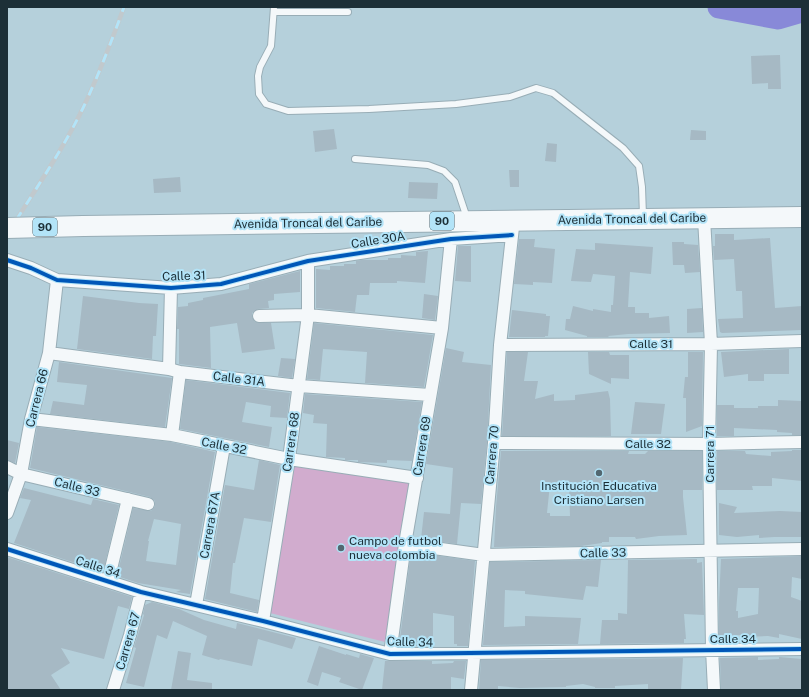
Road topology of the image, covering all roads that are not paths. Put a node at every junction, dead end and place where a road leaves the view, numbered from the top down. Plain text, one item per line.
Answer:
1 (274, 10) edge
2 (348, 12) dead end
3 (355, 159) dead end
4 (802, 217) edge
5 (704, 218) junction
6 (643, 219) junction
7 (468, 221) junction
8 (7, 228) edge
9 (512, 228) junction
10 (451, 239) junction
11 (7, 260) edge
12 (308, 261) junction
13 (57, 280) junction
14 (171, 288) junction
15 (308, 315) junction
16 (259, 316) dead end
17 (442, 328) junction
18 (802, 341) edge
19 (711, 344) junction
20 (500, 345) junction
21 (48, 353) junction
22 (175, 370) junction
23 (299, 386) junction
24 (430, 395) junction
25 (31, 419) junction
26 (172, 435) junction
27 (802, 442) edge
28 (494, 443) junction
29 (709, 444) junction
30 (224, 446) junction
31 (289, 459) junction
32 (7, 467) edge
33 (22, 474) junction
34 (417, 478) junction
35 (128, 499) junction
36 (148, 504) dead end
37 (7, 513) edge
38 (405, 544) junction
39 (7, 549) edge
40 (802, 549) edge
41 (711, 552) junction
42 (484, 555) junction
43 (108, 581) junction
44 (142, 592) junction
45 (196, 605) junction
46 (263, 621) junction
47 (802, 649) edge
48 (712, 650) junction
49 (475, 653) junction
50 (390, 654) junction
51 (113, 690) edge
52 (471, 690) edge
53 (714, 690) edge

1 - 2 lane
1 - 6 lane
3 - 7 lane
4 - 5 highway, Avenida Troncal del Caribe / 90
5 - 6 highway, Avenida Troncal del Caribe / 90
5 - 19 street, Carrera 71
6 - 9 highway, Avenida Troncal del Caribe / 90
7 - 8 highway, Avenida Troncal del Caribe / 90, bridge
7 - 9 highway, Avenida Troncal del Caribe / 90
9 - 10 street, Calle 30A
9 - 20 street, Carrera 70
10 - 12 street, Calle 30A
10 - 17 street, Carrera 69
11 - 13 street, Calle 31
12 - 14 street, Calle 31
12 - 15 street, Carrera 68
13 - 14 street, Calle 31
13 - 21 street, Carrera 66
14 - 22 street
15 - 16 street
15 - 17 street
15 - 23 street, Carrera 68
17 - 24 street, Carrera 69
18 - 19 street, Calle 31
19 - 20 street, Calle 31
19 - 29 street, Carrera 71
20 - 28 street, Carrera 70
21 - 22 street, Calle 31A
21 - 25 street, Carrera 66
22 - 23 street, Calle 31A
22 - 26 street
23 - 24 street, Calle 31A
23 - 31 street, Carrera 68
24 - 34 street, Carrera 69
25 - 26 street, Calle 32
25 - 33 street, Carrera 66
26 - 30 street, Calle 32
27 - 29 street, Calle 32
28 - 29 street, Calle 32
28 - 42 street, Carrera 70
29 - 41 street, Carrera 71
30 - 31 street, Calle 32
30 - 45 street, Carrera 67A
31 - 34 street, Calle 32
31 - 46 street, Carrera 68
32 - 33 street, Calle 33
33 - 35 street, Calle 33
33 - 37 street, Carrera 66
34 - 38 street, Carrera 69
35 - 36 street, Calle 33
35 - 43 street
38 - 42 street, Calle 33
38 - 50 street, Carrera 69
39 - 43 street, Calle 34
40 - 41 street, Calle 33
41 - 42 street, Calle 33
41 - 48 street, Carrera 71
42 - 49 street, Carrera 70
43 - 44 street, Calle 34
44 - 45 street, Calle 34
44 - 51 street, Carrera 67
45 - 46 street, Calle 34
46 - 50 street, Calle 34
47 - 48 street, Calle 34
48 - 49 street, Calle 34
48 - 53 street, Carrera 71
49 - 50 street, Calle 34
49 - 52 street, Carrera 70

